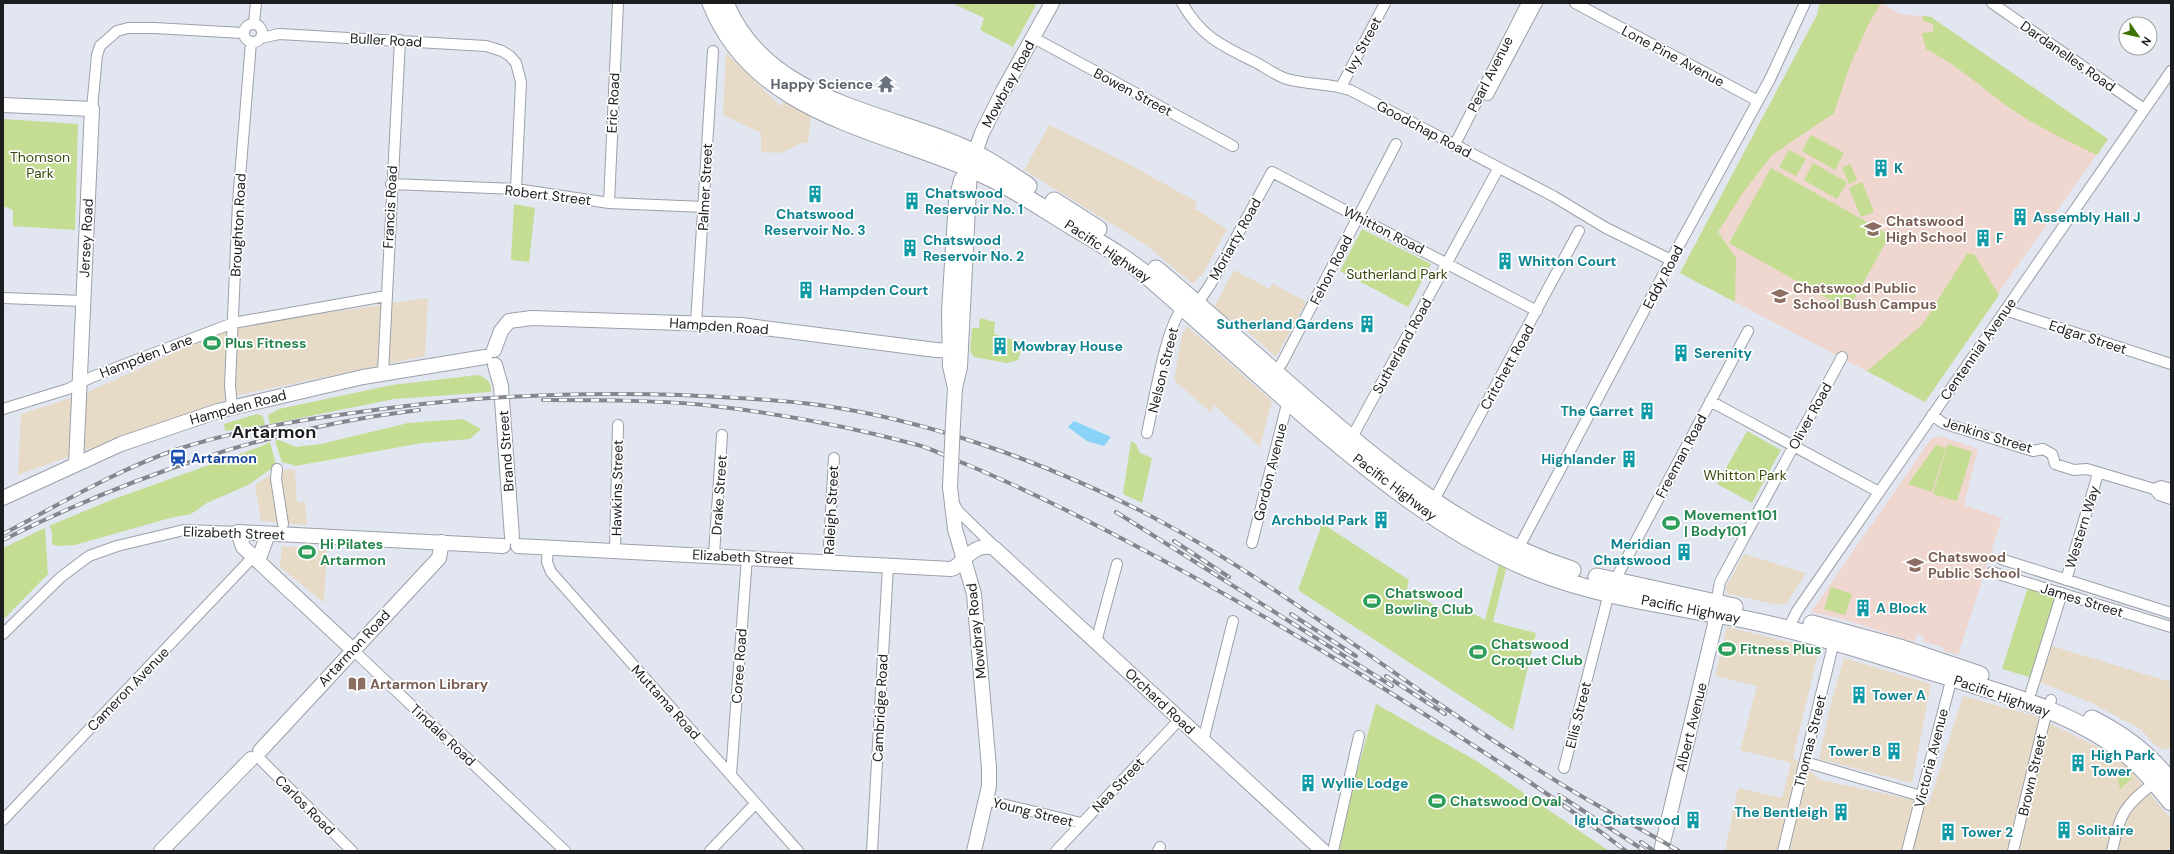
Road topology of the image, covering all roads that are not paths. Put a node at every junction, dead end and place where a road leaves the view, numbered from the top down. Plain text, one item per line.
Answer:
1 (256, 3) edge
2 (618, 3) edge
3 (711, 3) edge
4 (725, 3) edge
5 (1052, 3) edge
6 (1182, 3) edge
7 (1385, 3) edge
8 (1527, 3) edge
9 (1537, 3) edge
10 (1575, 3) edge
11 (1805, 3) edge
12 (1992, 3) edge
13 (1590, 7) edge
14 (254, 23) junction
15 (243, 33) junction
16 (1032, 37) junction
17 (261, 38) junction
18 (400, 40) junction
19 (251, 42) junction
20 (713, 51) dead end
21 (2171, 71) edge
22 (1341, 87) junction
23 (1488, 95) dead end
24 (1758, 101) junction
25 (3, 105) edge
26 (92, 109) junction
27 (2144, 109) junction
28 (1396, 144) dead end
29 (1233, 146) dead end
30 (1454, 146) junction
31 (972, 160) junction
32 (1498, 169) junction
33 (1272, 172) joint
34 (392, 184) junction
35 (516, 189) junction
36 (609, 203) junction
37 (704, 207) junction
38 (1358, 217) junction
39 (1579, 231) dead end
40 (1671, 260) junction
41 (1448, 263) junction
42 (386, 296) junction
43 (3, 298) edge
44 (83, 301) junction
45 (1190, 306) junction
46 (2005, 310) junction
47 (1537, 311) junction
48 (233, 323) junction
49 (696, 323) junction
50 (1748, 331) dead end
51 (955, 351) junction
52 (491, 357) junction
53 (1842, 357) dead end
54 (2171, 364) edge
55 (383, 373) junction
56 (1274, 373) junction
57 (79, 384) junction
58 (1288, 400) junction
59 (1710, 401) junction
60 (232, 407) junction
61 (3, 409) edge
62 (1932, 415) junction
63 (618, 425) dead end
64 (1147, 433) dead end
65 (722, 435) dead end
66 (1351, 439) junction
67 (1794, 447) junction
68 (834, 458) dead end
69 (76, 464) junction
70 (277, 469) dead end
71 (2098, 474) junction
72 (2154, 489) junction
73 (2171, 489) edge
74 (950, 492) junction
75 (1879, 492) junction
76 (3, 498) edge
77 (2171, 499) edge
78 (1433, 502) junction
79 (283, 524) dead end
80 (238, 532) junction
81 (268, 534) junction
82 (442, 542) junction
83 (511, 543) junction
84 (1252, 543) dead end
85 (548, 547) junction
86 (1518, 549) junction
87 (615, 550) junction
88 (999, 550) junction
89 (714, 555) junction
90 (747, 557) junction
91 (255, 559) junction
92 (2001, 559) dead end
93 (964, 560) junction
94 (828, 562) junction
95 (1117, 564) dead end
96 (888, 566) junction
97 (1992, 572) dead end
98 (2066, 580) junction
99 (1611, 587) junction
100 (2062, 594) junction
101 (1716, 609) junction
102 (2171, 614) edge
103 (1233, 621) dead end
104 (1790, 624) junction
105 (2171, 627) edge
106 (3, 634) edge
107 (1836, 636) junction
108 (1096, 642) junction
109 (353, 650) junction
110 (1953, 672) junction
111 (2031, 692) junction
112 (2049, 705) junction
113 (1180, 719) junction
114 (1359, 736) dead end
115 (1203, 742) junction
116 (256, 756) junction
117 (1805, 762) junction
118 (1564, 768) dead end
119 (731, 775) junction
120 (2163, 783) edge
121 (1921, 796) junction
122 (985, 800) junction
123 (2171, 802) edge
124 (755, 804) junction
125 (3, 820) edge
126 (1081, 823) junction
127 (161, 851) edge
128 (352, 851) edge
129 (565, 851) edge
130 (710, 851) edge
131 (798, 851) edge
132 (872, 851) edge
133 (974, 851) edge
134 (1056, 851) edge
135 (1323, 851) edge
136 (1333, 851) edge
137 (1661, 851) edge
138 (1784, 851) edge
139 (1907, 851) edge
140 (2014, 851) edge
141 (2112, 851) edge

1 - 14 street
2 - 36 street, Eric Road
3 - 31 highway, Pacific Highway
4 - 31 highway, Pacific Highway
5 - 16 street, Mowbray Road
6 - 22 street, Goodchap Road
7 - 22 street, Ivy Street
8 - 30 street, Pearl Avenue
9 - 23 street, Pearl Avenue
10 - 13 street
11 - 24 street, Eddy Road
12 - 27 street, Dardanelles Road
13 - 24 street, Lone Pine Avenue
14 - 15 street
14 - 17 street
15 - 19 street
15 - 26 street, Jersey Road
16 - 29 street, Bowen Street
16 - 31 street, Mowbray Road
17 - 18 street, Buller Road
17 - 19 street
18 - 34 street, Francis Road
18 - 35 street, Buller Road
19 - 48 street, Broughton Road
20 - 37 street, Palmer Street
21 - 27 street, Centennial Avenue
22 - 30 street, Goodchap Road
24 - 40 street, Eddy Road
25 - 26 street
26 - 44 street, Jersey Road
27 - 46 street, Centennial Avenue
28 - 38 street, Fehon Road
30 - 32 street, Goodchap Road
31 - 45 highway, Pacific Highway
31 - 51 street, Mowbray Road
32 - 40 street, Goodchap Road
32 - 41 street, Sutherland Road
33 - 38 street, Whitton Road
33 - 45 street, Moriarty Road
34 - 35 street, Robert Street
34 - 42 street, Francis Road
35 - 36 street, Robert Street
36 - 37 street, Robert Street
37 - 49 street, Palmer Street
38 - 41 street, Whitton Road
38 - 56 street, Fehon Road
39 - 47 street, Critchett Road
40 - 86 street, Eddy Road
41 - 47 street, Whitton Road
41 - 66 street, Sutherland Road
42 - 48 street, Hampden Lane
42 - 55 street, Francis Road
43 - 44 street
44 - 57 street, Jersey Road
45 - 56 highway, Pacific Highway
45 - 58 highway, Pacific Highway
45 - 64 street, Nelson Street
46 - 54 street, Edgar Street
46 - 62 street, Centennial Avenue
47 - 78 street, Critchett Road
48 - 57 street, Hampden Lane
48 - 60 street, Broughton Road
49 - 51 street, Hampden Road
49 - 52 street, Hampden Road
50 - 59 street, Freeman Road
51 - 74 street, Mowbray Road, bridge
52 - 55 street, Hampden Road
52 - 83 street, Brand Street
53 - 67 street, Oliver Road
55 - 60 street, Hampden Road
56 - 66 highway, Pacific Highway
57 - 61 street, Hampden Lane
57 - 69 street, Jersey Road
58 - 84 street, Gordon Avenue
58 - 99 highway, Pacific Highway
59 - 67 street
59 - 99 street, Freeman Road
60 - 69 street, Hampden Road
62 - 71 street, Jenkins Street
62 - 75 street, Centennial Avenue
63 - 87 street, Hawkins Street
65 - 89 street, Drake Street
66 - 78 highway, Pacific Highway
67 - 75 street
67 - 101 street, Oliver Road
68 - 94 street, Raleigh Street
69 - 76 street, Hampden Road
70 - 79 street
71 - 72 street, Jenkins Street
71 - 98 street, Western Way
72 - 73 street, Jenkins Street
72 - 77 street, Jenkins Street
74 - 88 street, Orchard Road
74 - 93 street, Mowbray Road
75 - 104 street, Centennial Avenue
78 - 86 highway, Pacific Highway
80 - 81 street, Elizabeth Street
80 - 91 street, Tindale Road
80 - 106 street, Elizabeth Street
81 - 82 street, Elizabeth Street
81 - 91 street
82 - 83 street, Elizabeth Street
82 - 109 street, Artarmon Road
83 - 85 street, Elizabeth Street
85 - 87 street, Elizabeth Street
85 - 119 street, Muttama Road
86 - 99 highway, Pacific Highway
87 - 89 street, Elizabeth Street
88 - 93 street
88 - 108 street, Orchard Road
89 - 90 street, Elizabeth Street
90 - 94 street, Elizabeth Street
90 - 119 street, Coree Road
91 - 109 street, Tindale Road
91 - 125 street, Cameron Avenue
92 - 98 street, James Street
93 - 96 street, Elizabeth Street
93 - 122 street, Mowbray Road
94 - 96 street, Elizabeth Street
95 - 108 street
96 - 132 street, Cambridge Road
97 - 100 street, James Street
98 - 102 street, James Street
99 - 101 highway, Pacific Highway
99 - 118 street, Ellis Street
100 - 105 street, James Street
100 - 111 street
101 - 104 highway, Pacific Highway
101 - 137 street, Albert Avenue
103 - 115 street
104 - 107 highway, Pacific Highway
107 - 110 highway, Pacific Highway
107 - 117 street, Thomas Street
108 - 113 street, Orchard Road
109 - 116 street, Artarmon Road
109 - 129 street, Tindale Road
110 - 111 highway, Pacific Highway
110 - 112 highway, Pacific Highway
110 - 121 street, Victoria Avenue
111 - 112 highway, Pacific Highway
112 - 120 highway, Pacific Highway
112 - 140 street, Brown Street
113 - 115 street, Orchard Road
113 - 126 street, Nea Street
114 - 136 street
115 - 135 street, Orchard Road
116 - 127 street, Artarmon Road
116 - 128 street, Carlos Road
117 - 121 street
117 - 138 street, Thomas Street
119 - 124 street, Muttama Road
120 - 123 highway, Pacific Highway
120 - 141 street
121 - 139 street, Victoria Avenue
122 - 126 street, Young Street
122 - 133 street, Mowbray Road
124 - 130 street
124 - 131 street, Muttama Road
126 - 134 street, Nea Street

